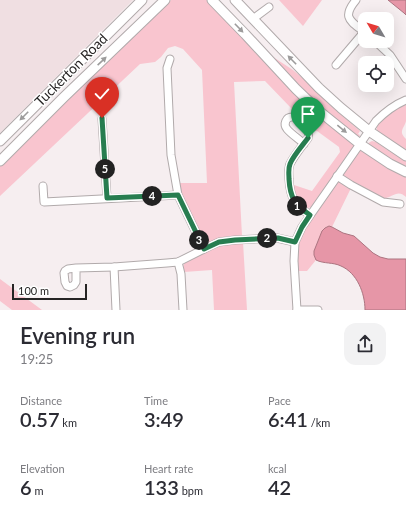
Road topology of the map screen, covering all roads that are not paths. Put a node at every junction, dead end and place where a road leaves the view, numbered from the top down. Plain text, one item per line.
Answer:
1 (142, 0) edge
2 (166, 0) edge
3 (212, 0) edge
4 (236, 0) edge
5 (356, 0) edge
6 (269, 7) dead end
7 (254, 19) junction
8 (358, 27) edge
9 (358, 40) edge
10 (382, 48) edge
11 (170, 59) dead end
12 (336, 65) dead end
13 (406, 79) edge
14 (406, 100) edge
15 (102, 118) dead end
16 (369, 132) junction
17 (0, 141) edge
18 (304, 144) dead end
19 (360, 144) junction
20 (406, 156) edge
21 (0, 161) edge
22 (406, 172) edge
23 (337, 176) junction
24 (43, 186) dead end
25 (178, 195) junction
26 (107, 198) junction
27 (400, 204) dead end
28 (310, 215) junction
29 (295, 242) junction
30 (204, 249) junction
31 (178, 262) junction
32 (114, 267) junction
33 (76, 268) dead end
34 (116, 310) edge
35 (183, 310) edge
36 (297, 310) edge
37 (318, 310) edge

1 -> 17 main road, Tuckerton Road
21 -> 2 main road, Tuckerton Road
3 -> 19 main road
4 - 7 main road
5 - 8 street
6 - 7 street
16 -> 7 main road
9 - 12 street
10 - 13 street
11 - 25 street
14 - 16 street
15 - 26 street
16 - 19 street
16 - 20 main road
18 - 28 street
19 - 22 main road
19 - 23 street
23 - 27 street
23 - 28 street
24 - 26 street
25 - 26 street
25 - 30 street
28 - 29 street
29 - 30 street
29 - 36 street
30 - 31 street
31 - 32 street
31 - 35 street
32 - 33 street
32 - 34 street
36 - 37 street

